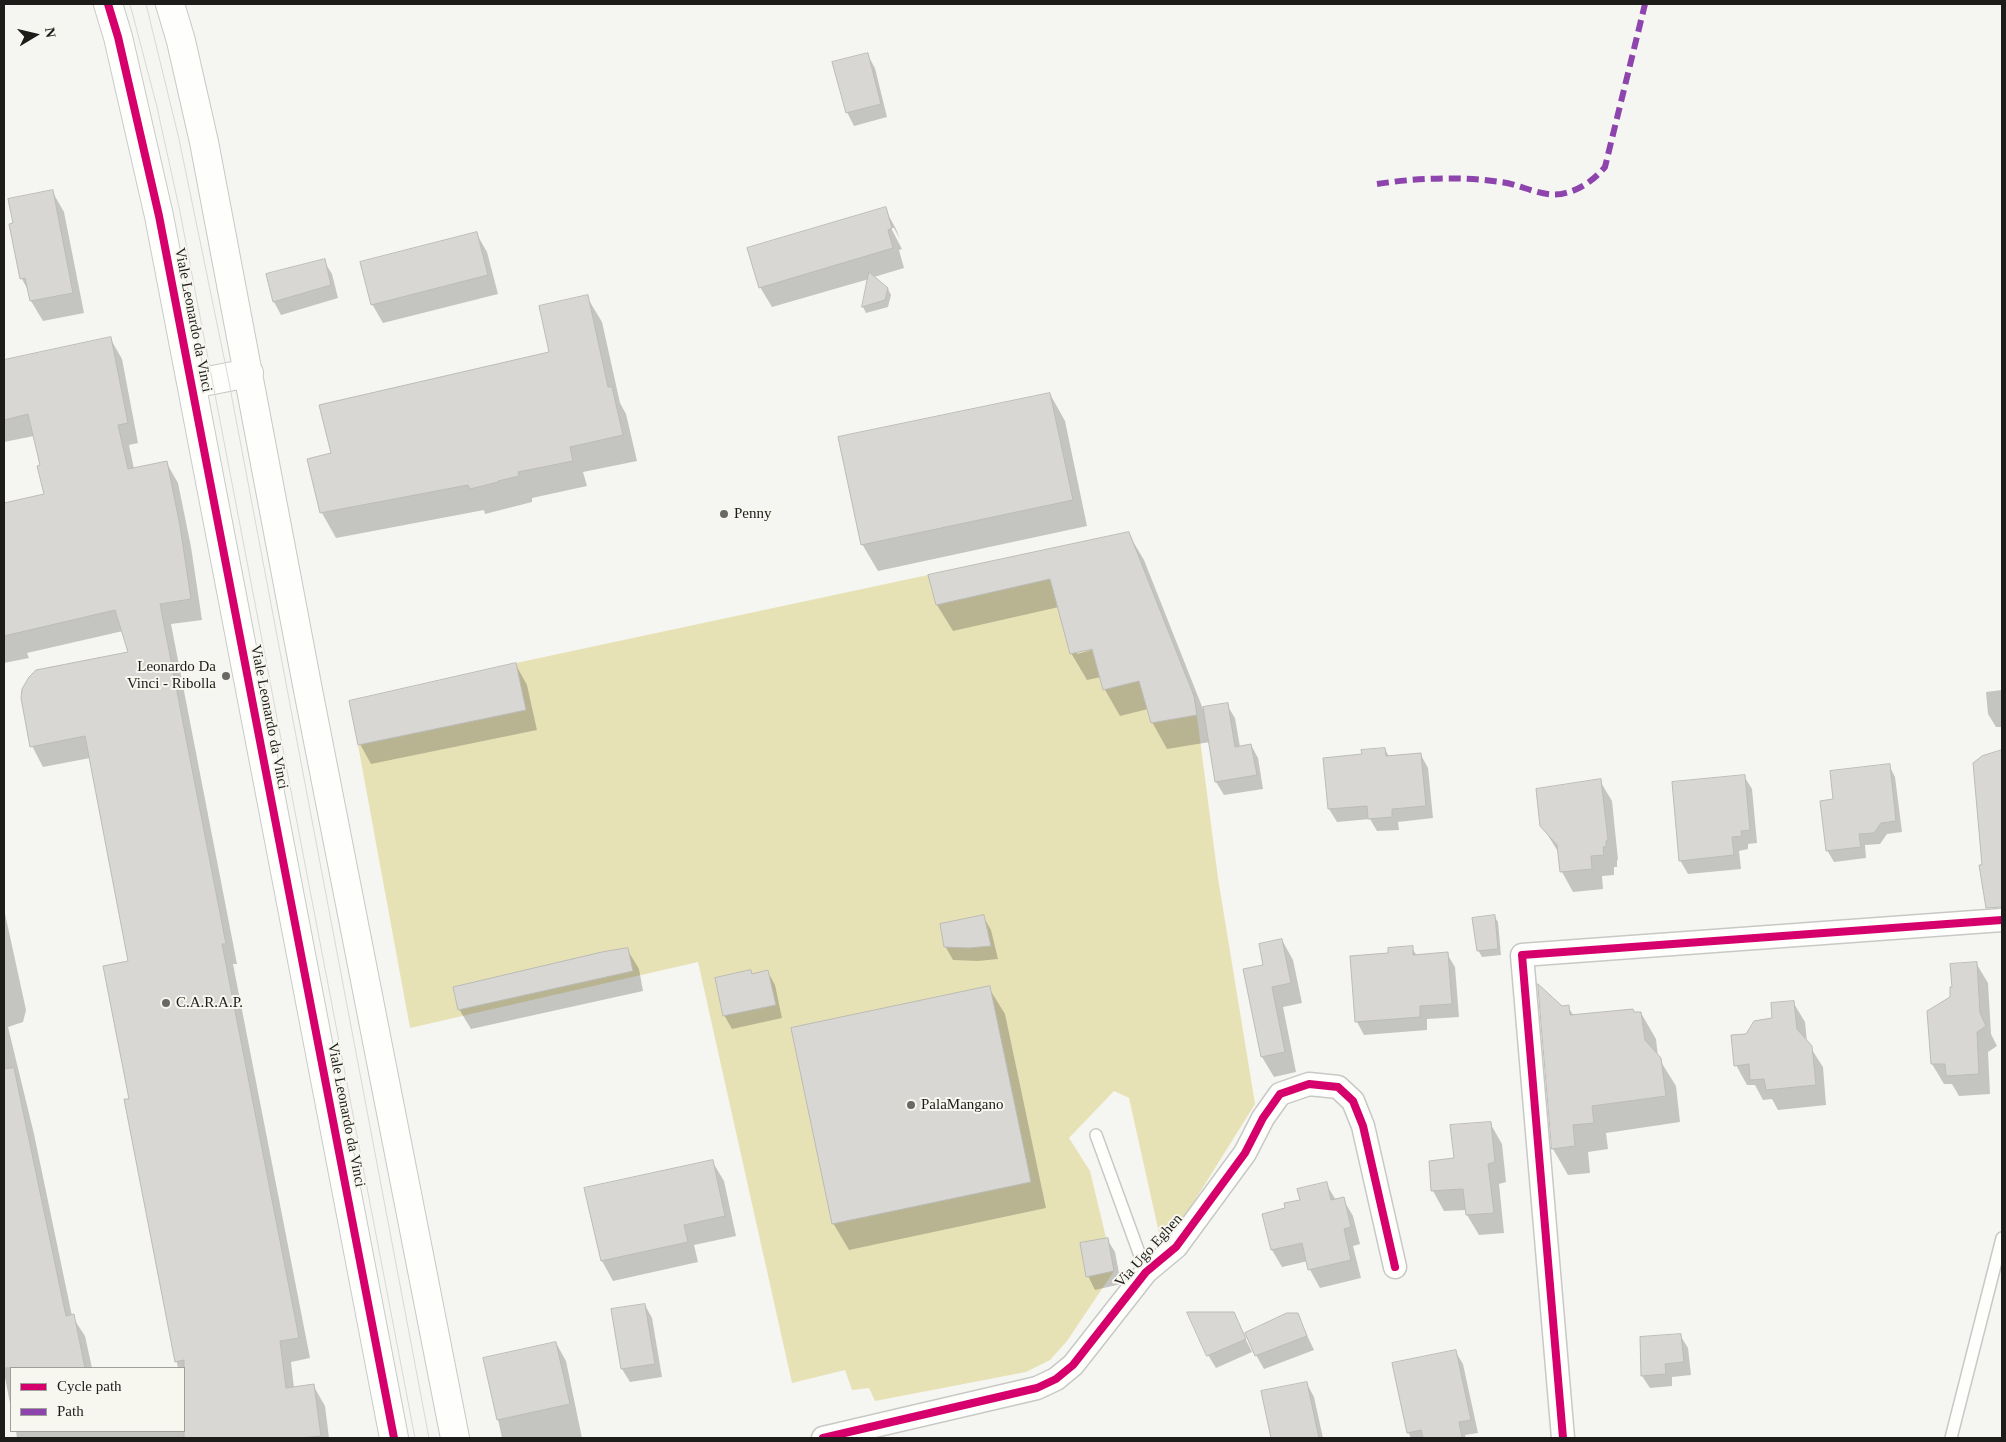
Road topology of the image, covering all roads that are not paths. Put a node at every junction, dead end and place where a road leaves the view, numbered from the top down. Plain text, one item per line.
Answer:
1 (108, 4) edge
2 (170, 4) edge
3 (248, 373) junction
4 (192, 384) junction
5 (2002, 920) edge
6 (1096, 1135) dead end
7 (2002, 1238) edge
8 (1395, 1267) dead end
9 (1146, 1272) junction
10 (394, 1438) edge
11 (455, 1438) edge
12 (823, 1438) edge
13 (1563, 1438) edge
14 (1951, 1438) edge

1 - 4 street, Viale Leonardo da Vinci
2 - 3 street
3 - 4 street
3 - 11 street
4 - 10 street, Viale Leonardo da Vinci
5 - 13 street
6 - 9 lane
7 - 14 lane
8 - 9 street, Via Ugo Eghen
9 - 12 street, Via Ugo Eghen

